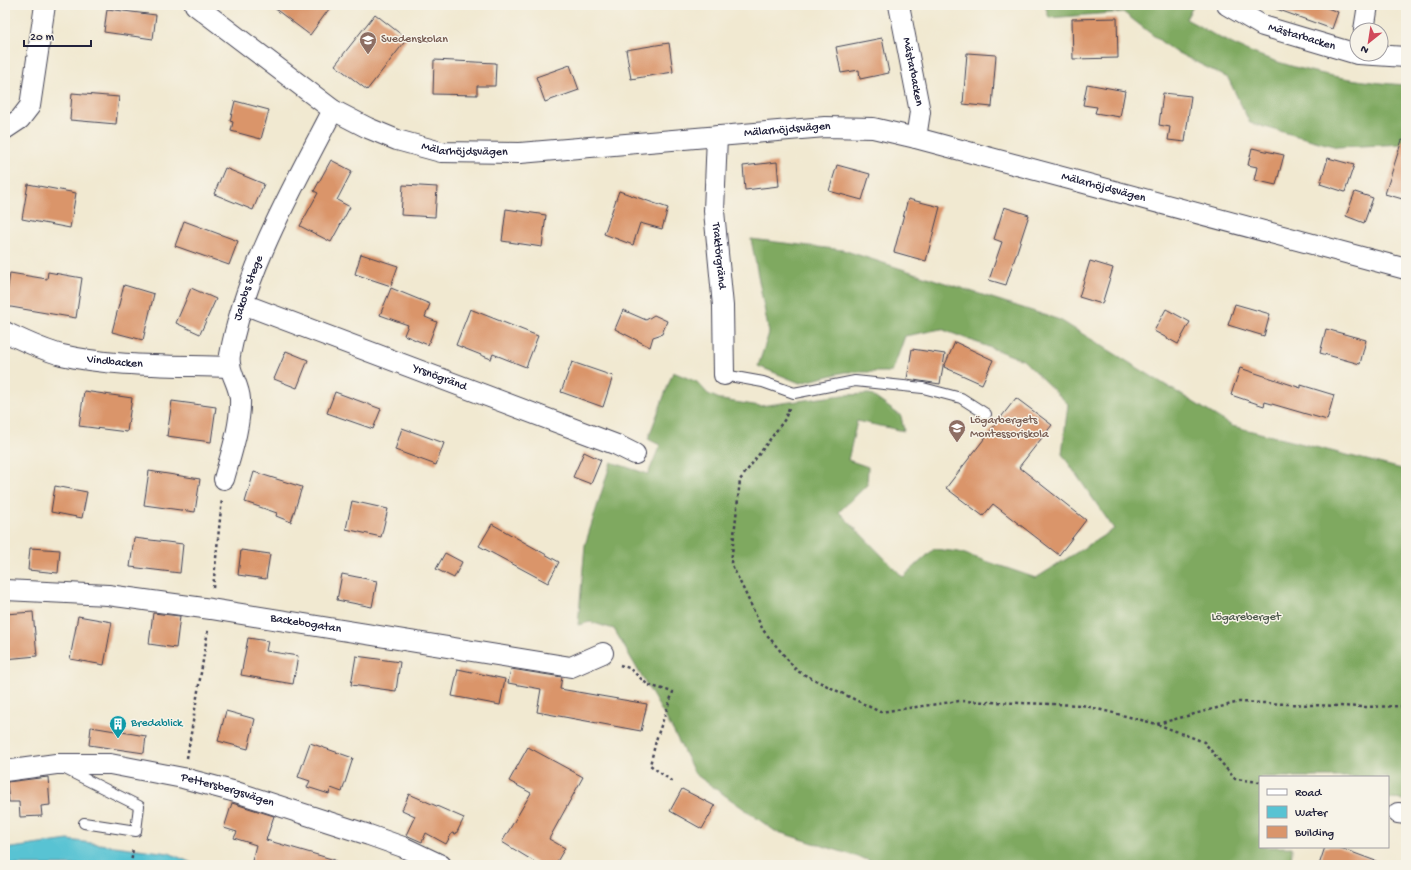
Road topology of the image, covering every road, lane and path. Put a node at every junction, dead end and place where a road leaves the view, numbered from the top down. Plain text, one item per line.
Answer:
1 (45, 5) edge
2 (195, 5) edge
3 (899, 5) edge
4 (1227, 5) edge
5 (1368, 5) edge
6 (1365, 22) edge
7 (1349, 51) edge
8 (1389, 56) edge
9 (1406, 57) edge
10 (333, 110) junction
11 (5, 128) edge
12 (717, 136) junction
13 (916, 138) junction
14 (1406, 268) edge
15 (243, 304) junction
16 (5, 332) edge
17 (229, 367) junction
18 (724, 375) joint
19 (794, 393) junction
20 (986, 414) dead end
21 (635, 454) dead end
22 (224, 479) dead end
23 (5, 590) edge
24 (598, 655) joint
25 (1406, 706) edge
26 (1157, 724) junction
27 (56, 764) junction
28 (5, 771) edge
29 (1259, 782) edge
30 (674, 783) dead end
31 (84, 823) dead end
32 (133, 849) dead end
33 (131, 865) edge
34 (441, 865) edge

1 - 11 street
2 - 10 street, Mälarhöjdsvägen
3 - 13 street, Mästarbacken
4 - 7 street, Mästarbacken
5 - 6 street
8 - 9 street, Mästarbacken
10 - 12 street, Mälarhöjdsvägen
10 - 15 street, Jakobs Stege
12 - 13 street, Mälarhöjdsvägen
12 - 18 street, Traktörgränd
13 - 14 street, Mälarhöjdsvägen
15 - 17 street, Jakobs Stege
15 - 21 street, Yrsnögränd
16 - 17 street, Vindbacken
17 - 22 street
18 - 19 lane
19 - 20 lane
19 - 26 path
23 - 24 street, Backebogatan
24 - 30 path
25 - 26 path
26 - 29 path
27 - 28 street, Pettersbergsvägen
27 - 31 lane
27 - 34 street, Pettersbergsvägen
32 - 33 path

